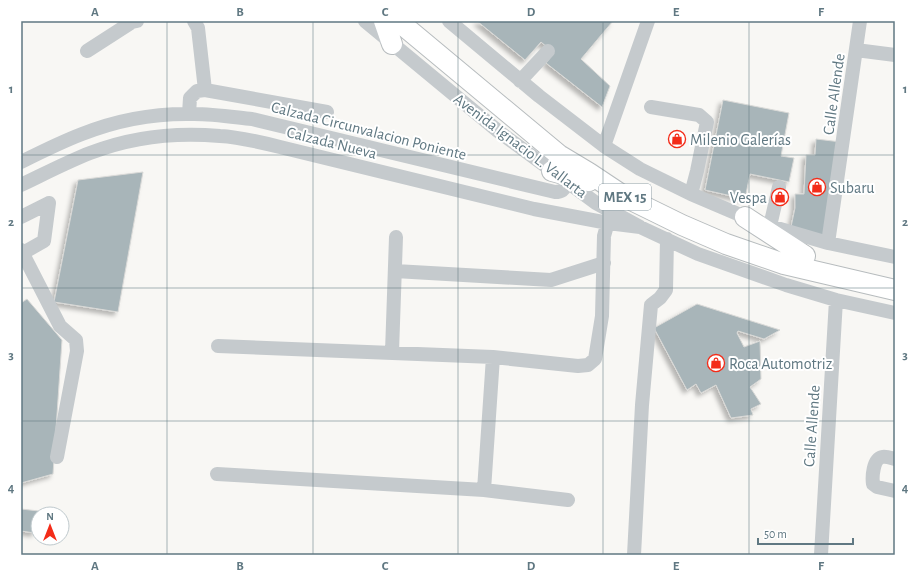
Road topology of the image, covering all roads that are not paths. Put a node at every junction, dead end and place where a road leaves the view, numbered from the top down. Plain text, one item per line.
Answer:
1 (137, 21) edge
2 (194, 21) edge
3 (365, 21) edge
4 (384, 21) edge
5 (398, 21) edge
6 (418, 21) edge
7 (449, 21) edge
8 (648, 21) edge
9 (860, 21) edge
10 (392, 44) junction
11 (87, 50) dead end
12 (856, 50) junction
13 (548, 51) dead end
14 (895, 55) edge
15 (520, 81) junction
16 (205, 90) junction
17 (651, 107) dead end
18 (327, 112) dead end
19 (189, 114) junction
20 (222, 115) junction
21 (224, 136) junction
22 (604, 146) junction
23 (21, 162) edge
24 (428, 162) junction
25 (552, 171) junction
26 (423, 182) junction
27 (568, 182) junction
28 (21, 185) edge
29 (779, 187) dead end
30 (612, 188) junction
31 (691, 194) junction
32 (21, 217) edge
33 (610, 217) junction
34 (745, 217) junction
35 (770, 226) junction
36 (396, 237) dead end
37 (666, 239) junction
38 (828, 243) junction
39 (21, 252) edge
40 (805, 256) junction
41 (895, 257) edge
42 (604, 263) junction
43 (395, 270) junction
44 (895, 277) edge
45 (847, 280) junction
46 (895, 290) edge
47 (836, 300) junction
48 (895, 300) edge
49 (895, 313) edge
50 (218, 346) dead end
51 (392, 352) junction
52 (493, 357) junction
53 (58, 457) dead end
54 (895, 459) edge
55 (217, 474) dead end
56 (484, 490) junction
57 (895, 491) edge
58 (568, 500) dead end
59 (634, 555) edge
60 (820, 555) edge

1 - 11 street
2 - 16 street
3 - 10 street, Avenida Ignacio L. Vallarta
4 - 10 highway
5 - 30 highway, Avenida Ignacio L. Vallarta / MEX 15
6 - 40 highway, Avenida Ignacio L. Vallarta / MEX 15
7 - 15 street
8 - 22 street
9 - 12 street, Calle Allende
10 - 25 street, Avenida Ignacio L. Vallarta
12 - 14 street
12 - 38 street, Calle Allende
13 - 15 street
15 - 22 street
16 - 18 street
16 - 19 street
17 - 31 street
19 - 20 street, Calzada Circunvalacion Poniente
19 - 23 street, Calzada Circunvalacion Poniente
20 - 21 street
20 - 24 street, Calzada Circunvalacion Poniente
21 - 26 street, Calzada Nueva
21 - 28 street, Calzada Nueva
22 - 31 street
24 - 26 street
24 - 27 street, Calzada Circunvalacion Poniente
25 - 27 street, Avenida Ignacio L. Vallarta
25 - 30 highway
26 - 33 street, Calzada Nueva
27 - 33 street, Avenida Ignacio L. Vallarta
29 - 35 street
30 - 45 highway, Avenida Ignacio L. Vallarta / MEX 15
31 - 34 street
32 - 39 street
33 - 37 street, Calzada Nueva
33 - 42 street
34 - 35 street
34 - 40 highway
35 - 38 street
36 - 43 street
37 - 47 street
37 - 59 street
38 - 41 street
39 - 53 street
40 - 44 highway, Avenida Ignacio L. Vallarta / MEX 15
42 - 43 street
42 - 52 street
43 - 51 street
45 - 46 highway, Avenida Ignacio L. Vallarta / MEX 15
45 - 48 highway
47 - 49 street
47 - 60 street, Calle Allende
50 - 51 street
51 - 52 street
52 - 56 street
54 - 57 street
55 - 56 street
56 - 58 street

